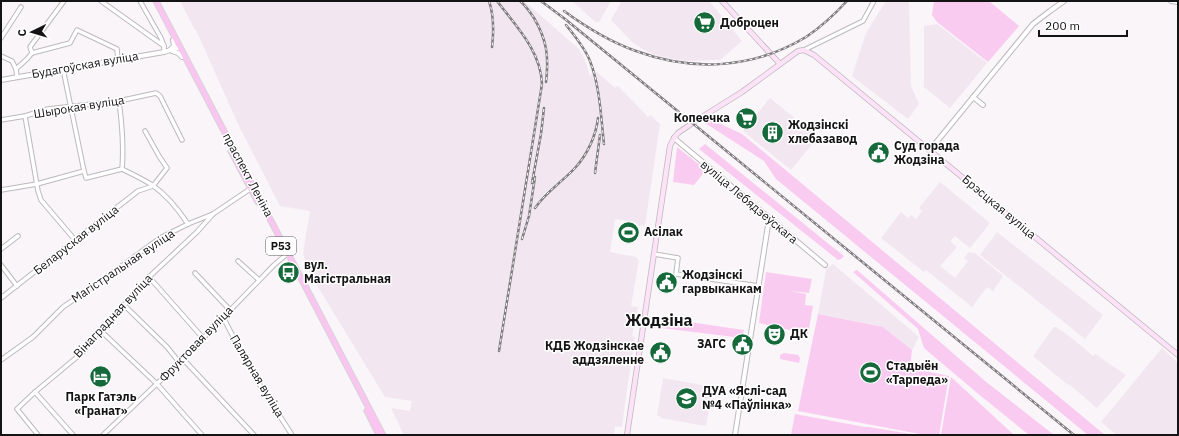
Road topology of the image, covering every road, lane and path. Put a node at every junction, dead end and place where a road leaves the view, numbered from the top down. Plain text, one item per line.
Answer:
1 (64, 1) edge
2 (101, 1) edge
3 (140, 1) edge
4 (153, 1) edge
5 (156, 1) edge
6 (722, 1) edge
7 (874, 1) edge
8 (1064, 1) edge
9 (1171, 1) edge
10 (1176, 1) edge
11 (21, 7) dead end
12 (1, 38) edge
13 (173, 40) junction
14 (164, 46) junction
15 (179, 48) junction
16 (804, 50) junction
17 (169, 51) junction
18 (32, 52) junction
19 (164, 52) junction
20 (1, 56) edge
21 (182, 56) junction
22 (118, 60) junction
23 (780, 64) junction
24 (16, 69) junction
25 (64, 69) junction
26 (17, 77) junction
27 (1, 80) edge
28 (973, 97) junction
29 (119, 101) junction
30 (983, 105) dead end
31 (71, 106) junction
32 (25, 116) junction
33 (1, 120) edge
34 (145, 131) dead end
35 (674, 138) junction
36 (182, 140) dead end
37 (930, 150) junction
38 (122, 169) junction
39 (84, 171) junction
40 (37, 184) junction
41 (153, 186) junction
42 (252, 187) junction
43 (1, 190) edge
44 (213, 214) junction
45 (769, 219) junction
46 (188, 224) junction
47 (18, 236) dead end
48 (75, 240) junction
49 (1, 249) edge
50 (287, 254) junction
51 (654, 254) junction
52 (238, 262) dead end
53 (1, 265) edge
54 (825, 265) dead end
55 (195, 273) dead end
56 (150, 277) junction
57 (259, 280) junction
58 (17, 286) junction
59 (759, 286) junction
60 (1, 298) edge
61 (124, 305) junction
62 (230, 310) junction
63 (223, 317) junction
64 (100, 330) junction
65 (203, 338) junction
66 (744, 340) dead end
67 (750, 340) junction
68 (1178, 355) edge
69 (183, 358) junction
70 (1, 360) edge
71 (179, 362) junction
72 (157, 384) junction
73 (35, 392) junction
74 (38, 435) edge
75 (73, 435) edge
76 (103, 435) edge
77 (202, 435) edge
78 (254, 435) edge
79 (292, 435) edge
80 (379, 435) edge
81 (383, 435) edge
82 (627, 435) edge
83 (735, 435) edge

1 - 18 street
2 - 14 street
3 - 14 street
4 - 13 main road, праспект Леніна / Р53
5 - 15 main road, праспект Леніна / Р53
6 - 23 main road
7 - 16 street
8 - 28 street
9 - 10 street
11 - 12 street
13 - 15 main road, праспект Леніна / Р53
13 - 17 street
14 - 19 street
15 - 17 street, Будагоўская вуліца
15 - 21 main road, праспект Леніна / Р53
15 - 42 main road, праспект Леніна / Р53
16 - 23 main road
16 - 37 main road, Брэсцкая вуліца
17 - 19 street, Будагоўская вуліца
17 - 21 street
18 - 22 street
18 - 24 street
19 - 22 street, Будагоўская вуліца
20 - 24 street
21 - 42 main road, праспект Леніна / Р53
22 - 25 street, Будагоўская вуліца
23 - 35 main road
24 - 26 street
25 - 26 street, Будагоўская вуліца
25 - 31 street
26 - 27 street, Будагоўская вуліца
28 - 30 street
28 - 37 street
29 - 31 street, Шырокая вуліца
29 - 36 street, Шырокая вуліца
29 - 38 street
31 - 32 street, Шырокая вуліца
31 - 39 street
32 - 33 street, Шырокая вуліца
32 - 40 street
34 - 41 street
35 - 45 street, вуліца Лебядзеўскага
35 - 51 main road
37 - 68 main road, Брэсцкая вуліца
38 - 39 street
38 - 41 street
39 - 40 street
40 - 43 street
40 - 48 street
41 - 46 street
41 - 48 street, Беларуская вуліца
42 - 44 street, Магістральная вуліца
42 - 50 main road, праспект Леніна / Р53
44 - 46 street, Магістральная вуліца
44 - 56 street, Вінаградная вуліца
45 - 54 street, вуліца Лебядзеўскага
45 - 59 street
46 - 70 street, Магістральная вуліца
47 - 49 street
48 - 58 street, Беларуская вуліца
50 - 57 street, Фруктовая вуліца
50 - 80 main road, праспект Леніна / Р53
50 - 81 main road, праспект Леніна / Р53
51 - 59 street
51 - 82 main road
52 - 57 street
53 - 58 street
55 - 62 street
56 - 61 street, Вінаградная вуліца
56 - 65 street
57 - 62 street, Фруктовая вуліца
58 - 60 street, Беларуская вуліца
59 - 67 street
61 - 64 street, Вінаградная вуліца
61 - 71 street
62 - 63 street, Фруктовая вуліца
63 - 65 street, Фруктовая вуліца
63 - 79 street, Палярная вуліца
64 - 72 street
64 - 73 street, Вінаградная вуліца
65 - 69 street, Фруктовая вуліца
66 - 67 street
67 - 83 street
69 - 71 street, Фруктовая вуліца
69 - 78 street
71 - 72 street, Фруктовая вуліца
72 - 76 street, Фруктовая вуліца
72 - 77 street
73 - 74 street, Вінаградная вуліца
73 - 75 street

